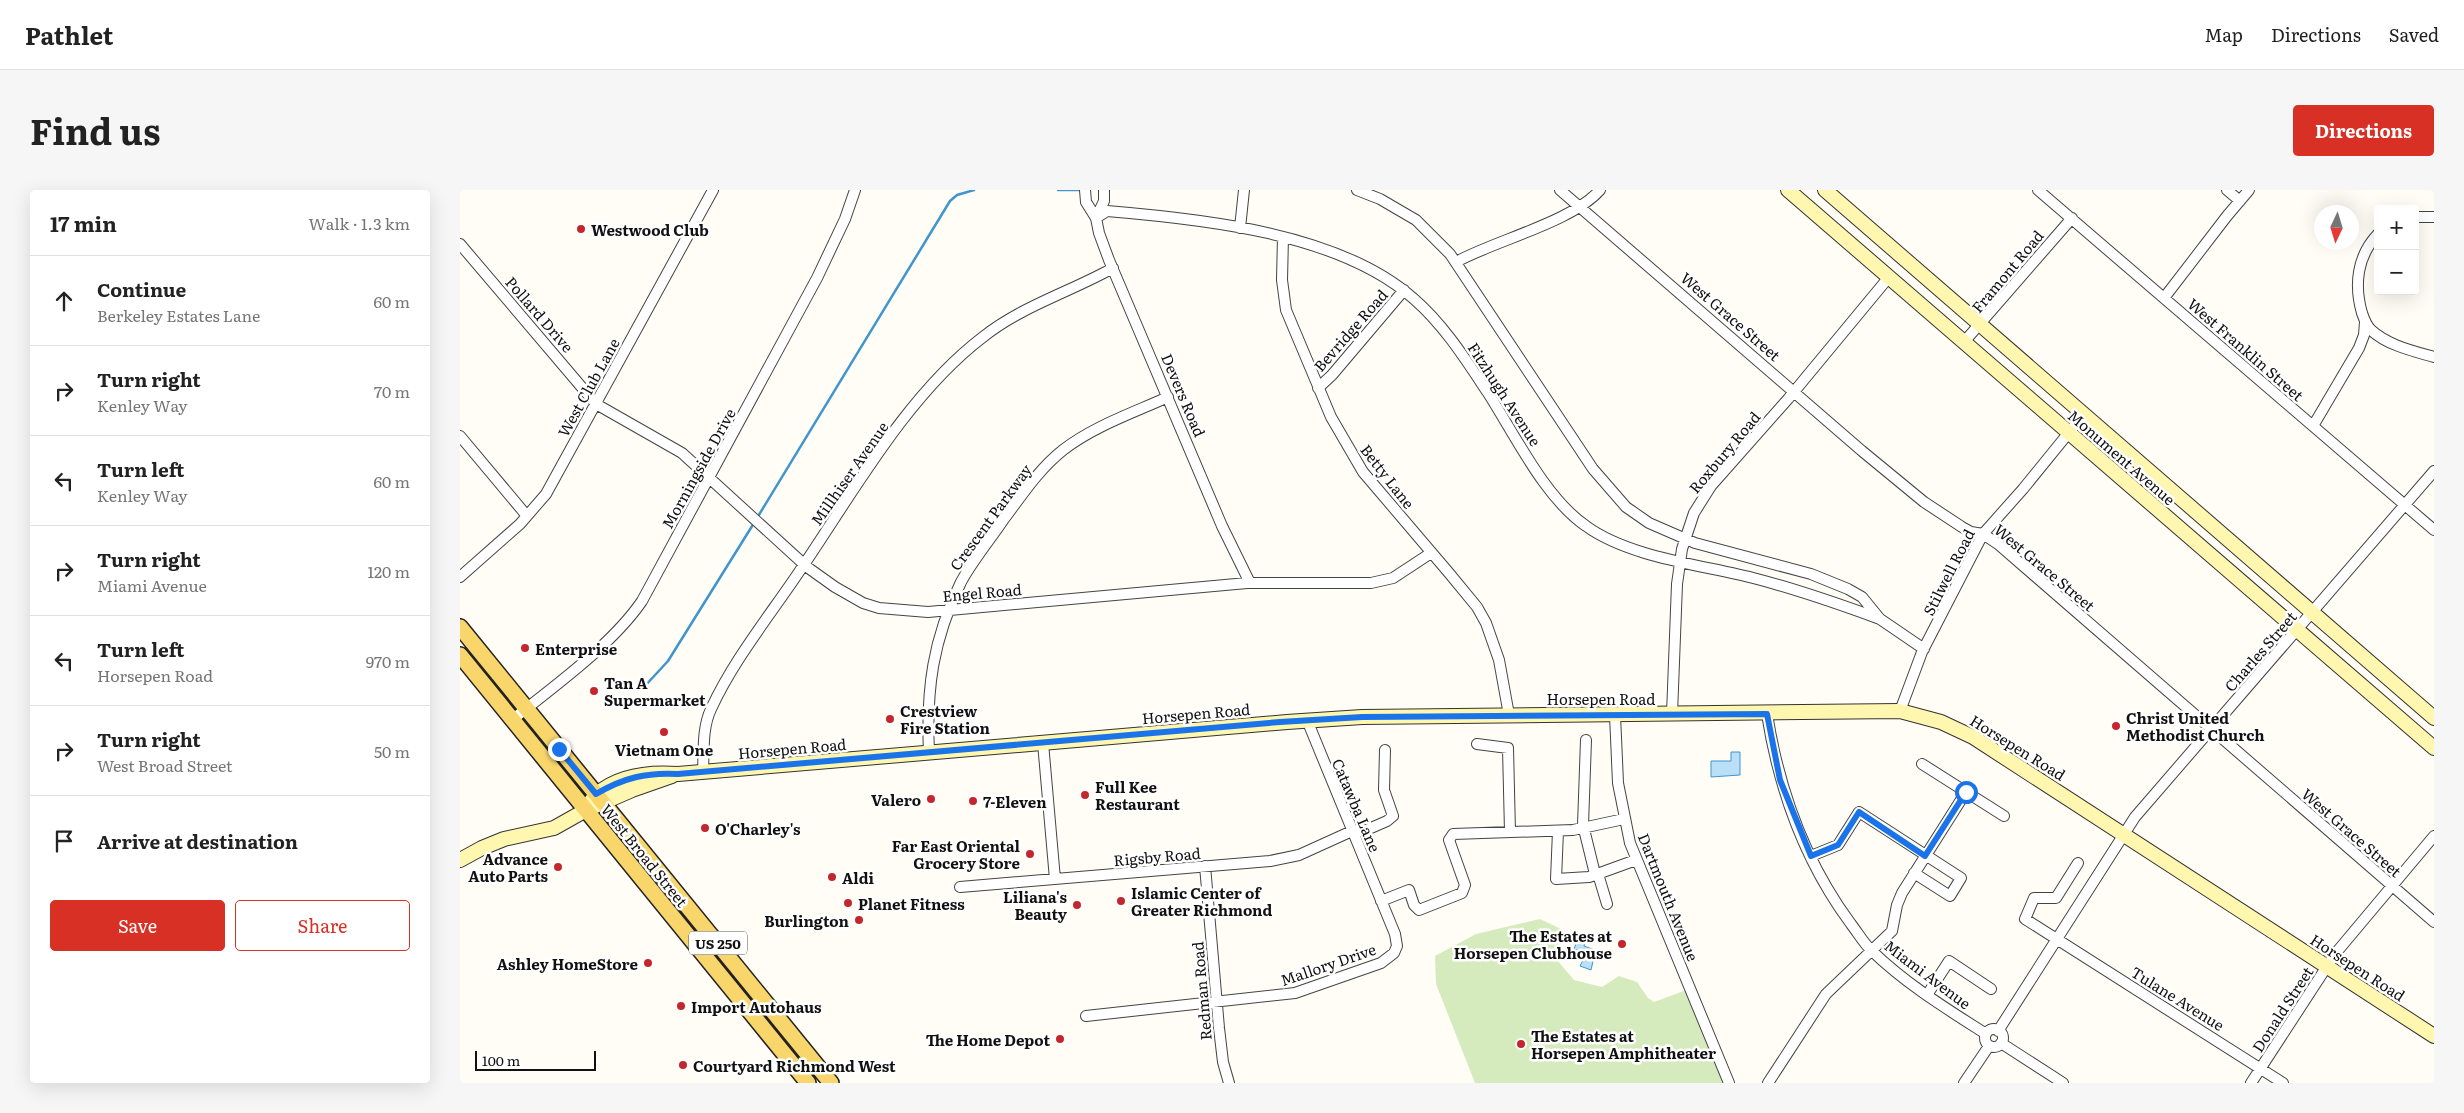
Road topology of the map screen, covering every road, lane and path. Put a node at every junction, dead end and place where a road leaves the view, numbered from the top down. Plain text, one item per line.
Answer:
1 (713, 190) edge
2 (855, 190) edge
3 (1085, 190) edge
4 (1104, 190) edge
5 (1244, 190) edge
6 (1357, 190) edge
7 (1560, 190) edge
8 (1600, 190) edge
9 (1788, 190) edge
10 (1825, 190) edge
11 (2038, 190) edge
12 (2228, 190) edge
13 (2249, 190) edge
14 (2240, 201) junction
15 (1580, 207) junction
16 (2419, 217) edge
17 (2434, 217) edge
18 (1096, 218) junction
19 (2072, 218) junction
20 (1240, 228) junction
21 (1283, 237) junction
22 (2374, 239) edge
23 (460, 244) edge
24 (1456, 262) junction
25 (1113, 268) junction
26 (1889, 277) junction
27 (1404, 290) junction
28 (2164, 298) junction
29 (2365, 322) junction
30 (1981, 325) junction
31 (1964, 342) junction
32 (2434, 357) edge
33 (1318, 388) junction
34 (1794, 392) junction
35 (1168, 397) junction
36 (596, 404) junction
37 (2084, 414) junction
38 (2313, 426) junction
39 (2069, 433) junction
40 (460, 436) edge
41 (2434, 471) edge
42 (710, 477) junction
43 (2404, 505) junction
44 (527, 516) junction
45 (2434, 530) edge
46 (1983, 534) junction
47 (1685, 539) junction
48 (1432, 553) junction
49 (1680, 561) junction
50 (805, 564) junction
51 (460, 577) edge
52 (1250, 583) junction
53 (949, 610) junction
54 (2313, 613) junction
55 (1880, 619) junction
56 (460, 627) edge
57 (2298, 630) junction
58 (1924, 648) junction
59 (460, 655) edge
60 (526, 708) junction
61 (1900, 711) junction
62 (1672, 714) junction
63 (1767, 714) junction
64 (1509, 715) junction
65 (1615, 715) junction
66 (2434, 718) edge
67 (512, 720) junction
68 (1307, 720) junction
69 (2211, 729) junction
70 (1586, 740) dead end
71 (1043, 743) junction
72 (1477, 744) dead end
73 (2434, 748) edge
74 (1385, 750) dead end
75 (929, 752) junction
76 (1922, 764) dead end
77 (704, 772) junction
78 (1966, 792) junction
79 (600, 799) junction
80 (586, 810) junction
81 (2004, 816) dead end
82 (1624, 819) junction
83 (1584, 828) junction
84 (1352, 831) junction
85 (1558, 831) junction
86 (1510, 832) junction
87 (2123, 833) junction
88 (2434, 836) edge
89 (1811, 856) junction
90 (1925, 856) junction
91 (460, 860) edge
92 (1636, 860) junction
93 (2078, 863) dead end
94 (1205, 866) junction
95 (1914, 873) junction
96 (1597, 874) junction
97 (1055, 879) junction
98 (960, 886) dead end
99 (2391, 886) junction
100 (1381, 901) junction
101 (1607, 904) dead end
102 (2434, 922) edge
103 (2057, 937) junction
104 (1872, 951) junction
105 (2327, 967) junction
106 (1991, 989) dead end
107 (1927, 995) junction
108 (1217, 1003) junction
109 (1086, 1016) dead end
110 (1998, 1031) junction
111 (1986, 1034) junction
112 (2434, 1036) edge
113 (2001, 1043) junction
114 (1989, 1046) junction
115 (817, 1066) junction
116 (2260, 1069) junction
117 (806, 1080) edge
118 (831, 1083) edge
119 (1229, 1083) edge
120 (1729, 1083) edge
121 (1768, 1083) edge
122 (1964, 1083) edge
123 (2063, 1083) edge
124 (2251, 1083) edge
125 (2283, 1083) edge

1 - 36 street, West Club Lane
2 - 42 street, Morningside Drive
3 - 18 street, Devers Road
4 - 18 street
5 - 20 street
6 - 24 street, Fitzhugh Avenue
7 - 15 street, West Grace Street
8 - 15 street
9 - 26 street, Monument Avenue
10 - 30 street, Monument Avenue
11 - 19 street, West Franklin Street
12 - 14 street
13 - 14 street
14 - 28 street
15 - 24 street
15 - 34 street, West Grace Street
16 - 17 street
18 - 20 street, Fitzhugh Avenue
18 - 25 street, Devers Road
19 - 28 street, West Franklin Street
19 - 30 street, Framont Road
20 - 21 street, Fitzhugh Avenue
21 - 27 street, Fitzhugh Avenue
21 - 33 street, Betty Lane
22 - 29 street
23 - 36 street, Pollard Drive
24 - 47 street, Fitzhugh Avenue
25 - 35 street, Devers Road
25 - 50 street, Millhiser Avenue
26 - 31 street, Monument Avenue
26 - 34 street, Roxbury Road
27 - 33 street, Bevridge Road
27 - 49 street, Fitzhugh Avenue
28 - 38 street, West Franklin Street
29 - 32 street
29 - 38 street
30 - 31 street, Framont Road
30 - 37 street, Monument Avenue
31 - 39 street, Monument Avenue
33 - 48 street, Betty Lane
34 - 46 street, West Grace Street
34 - 47 street, Roxbury Road
35 - 52 street, Devers Road
35 - 53 street, Crescent Parkway
36 - 42 street, Engel Road
36 - 44 street, West Club Lane
37 - 39 street, Stilwell Road
37 - 54 street, Monument Avenue
38 - 43 street, West Franklin Street
39 - 46 street, Stilwell Road
39 - 57 street, Monument Avenue
40 - 44 street
41 - 43 street, Charles Street
42 - 50 street, Engel Road
42 - 60 street, Morningside Drive
43 - 45 street, West Franklin Street
43 - 54 street, Charles Street
44 - 51 street, West Club Lane
46 - 58 street, Stilwell Road
46 - 69 street, West Grace Street
47 - 49 street, Roxbury Road
47 - 55 street, Fitzhugh Avenue
48 - 52 street, Engel Road
48 - 64 street, Betty Lane
49 - 55 street, Fitzhugh Avenue
49 - 62 street, Roxbury Road
50 - 53 street, Engel Road
50 - 77 street, Millhiser Avenue
52 - 53 street, Engel Road
53 - 75 street, Crescent Parkway
54 - 57 street, Charles Street
54 - 66 street, Monument Avenue
55 - 58 street, Fitzhugh Avenue
56 - 60 main road, West Broad Street / US 250
57 - 69 street, Charles Street
57 - 73 street, Monument Avenue
58 - 61 street, Stilwell Road
59 - 67 main road, West Broad Street / US 250
60 - 67 street, Morningside Drive
60 - 79 main road, West Broad Street / US 250
61 - 63 street, Horsepen Road
61 - 87 street, Horsepen Road
62 - 63 street, Horsepen Road
62 - 65 street, Horsepen Road
63 - 89 street, Miami Avenue
64 - 65 street, Horsepen Road
64 - 68 street, Horsepen Road
65 - 82 street, Dartmouth Avenue
67 - 80 main road, West Broad Street / US 250
68 - 71 street, Horsepen Road
68 - 84 street, Catawba Lane
69 - 87 street, Charles Street
69 - 99 street, West Grace Street
70 - 83 street
71 - 75 street, Horsepen Road
71 - 97 street
72 - 86 street
74 - 84 street, Rigsby Road
75 - 77 street, Horsepen Road
76 - 78 street
77 - 79 street, Horsepen Road
78 - 81 street
78 - 90 street
79 - 80 street, Horsepen Road
79 - 115 main road, West Broad Street / US 250
80 - 91 street, Horsepen Road
80 - 117 main road, West Broad Street / US 250
82 - 83 street
82 - 92 street, Dartmouth Avenue
83 - 85 street
83 - 96 street
84 - 94 street, Rigsby Road
84 - 100 street, Catawba Lane
85 - 86 street
85 - 96 street
86 - 100 street
87 - 103 street, Charles Street
87 - 105 street, Horsepen Road
88 - 99 street, Donald Street
89 - 90 street
89 - 104 street, Miami Avenue
90 - 95 street
90 - 95 street
92 - 96 street
92 - 120 street, Dartmouth Avenue
93 - 103 street, Tulane Avenue
94 - 97 street, Rigsby Road
94 - 108 street, Redman Road
95 - 104 street
96 - 101 street
97 - 98 street, Rigsby Road
99 - 102 street, West Grace Street
99 - 105 street, Donald Street
100 - 108 street, Mallory Drive
103 - 110 street, Charles Street
103 - 116 street, Tulane Avenue
104 - 107 street, Miami Avenue
104 - 121 street
105 - 112 street, Horsepen Road
105 - 116 street, Donald Street
106 - 107 street
107 - 111 street, Miami Avenue
108 - 109 street, Mallory Drive
108 - 119 street, Redman Road
110 - 111 street
110 - 113 street
111 - 114 street
113 - 114 street
113 - 123 street
114 - 122 street
115 - 117 main road
115 - 118 main road, West Broad Street / US 250
116 - 124 street, Donald Street
116 - 125 street, Tulane Avenue

